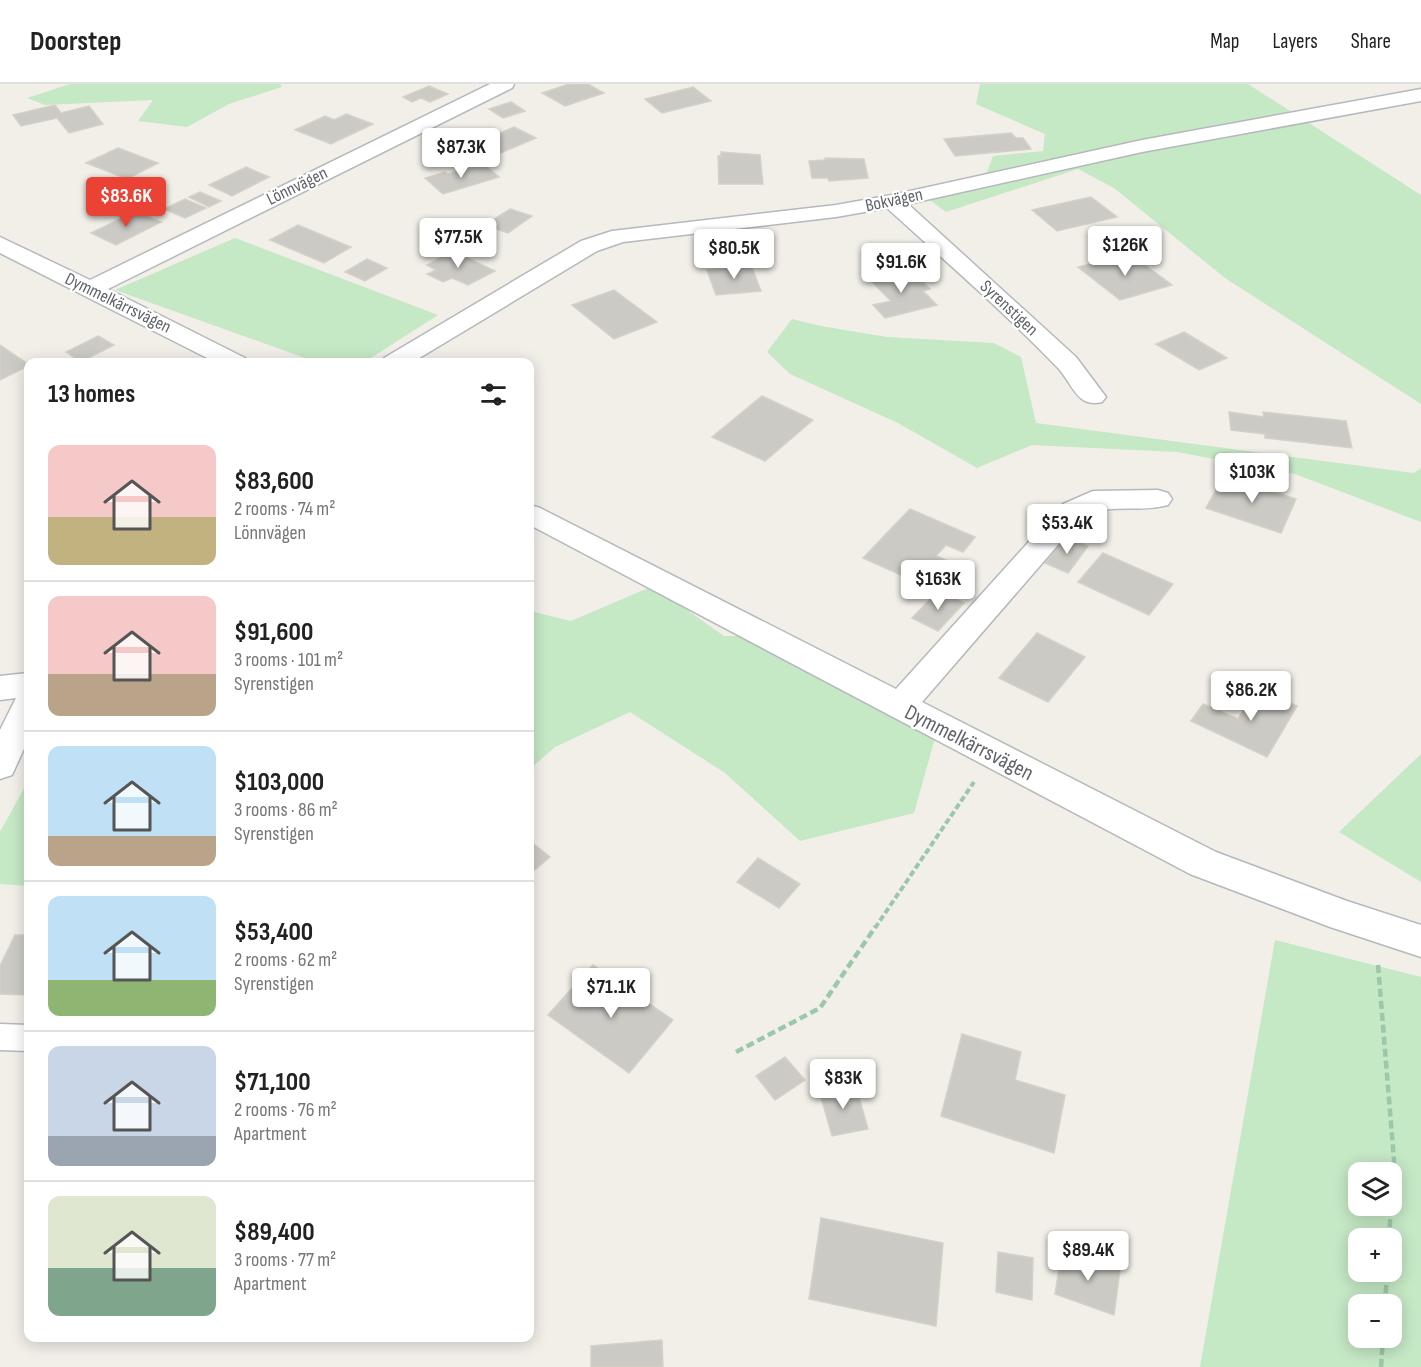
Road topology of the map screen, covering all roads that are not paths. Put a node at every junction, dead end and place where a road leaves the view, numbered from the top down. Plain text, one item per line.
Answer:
1 (505, 84) edge
2 (1421, 95) edge
3 (892, 201) junction
4 (0, 243) edge
5 (89, 290) junction
6 (226, 358) edge
7 (401, 358) edge
8 (1094, 396) dead end
9 (1158, 499) dead end
10 (534, 516) edge
11 (24, 685) edge
12 (0, 688) edge
13 (899, 707) junction
14 (24, 714) edge
15 (0, 766) edge
16 (1421, 941) edge
17 (0, 1037) edge
18 (24, 1038) edge

1 - 5 street, Lönnvägen
2 - 3 street, Bokvägen
3 - 7 street, Bokvägen
3 - 8 street, Syrenstigen
4 - 5 street, Dymmelkärrsvägen
5 - 6 street, Dymmelkärrsvägen
9 - 13 street
10 - 13 street, Dymmelkärrsvägen
11 - 12 street
13 - 16 street, Dymmelkärrsvägen
14 - 15 street
17 - 18 lane

